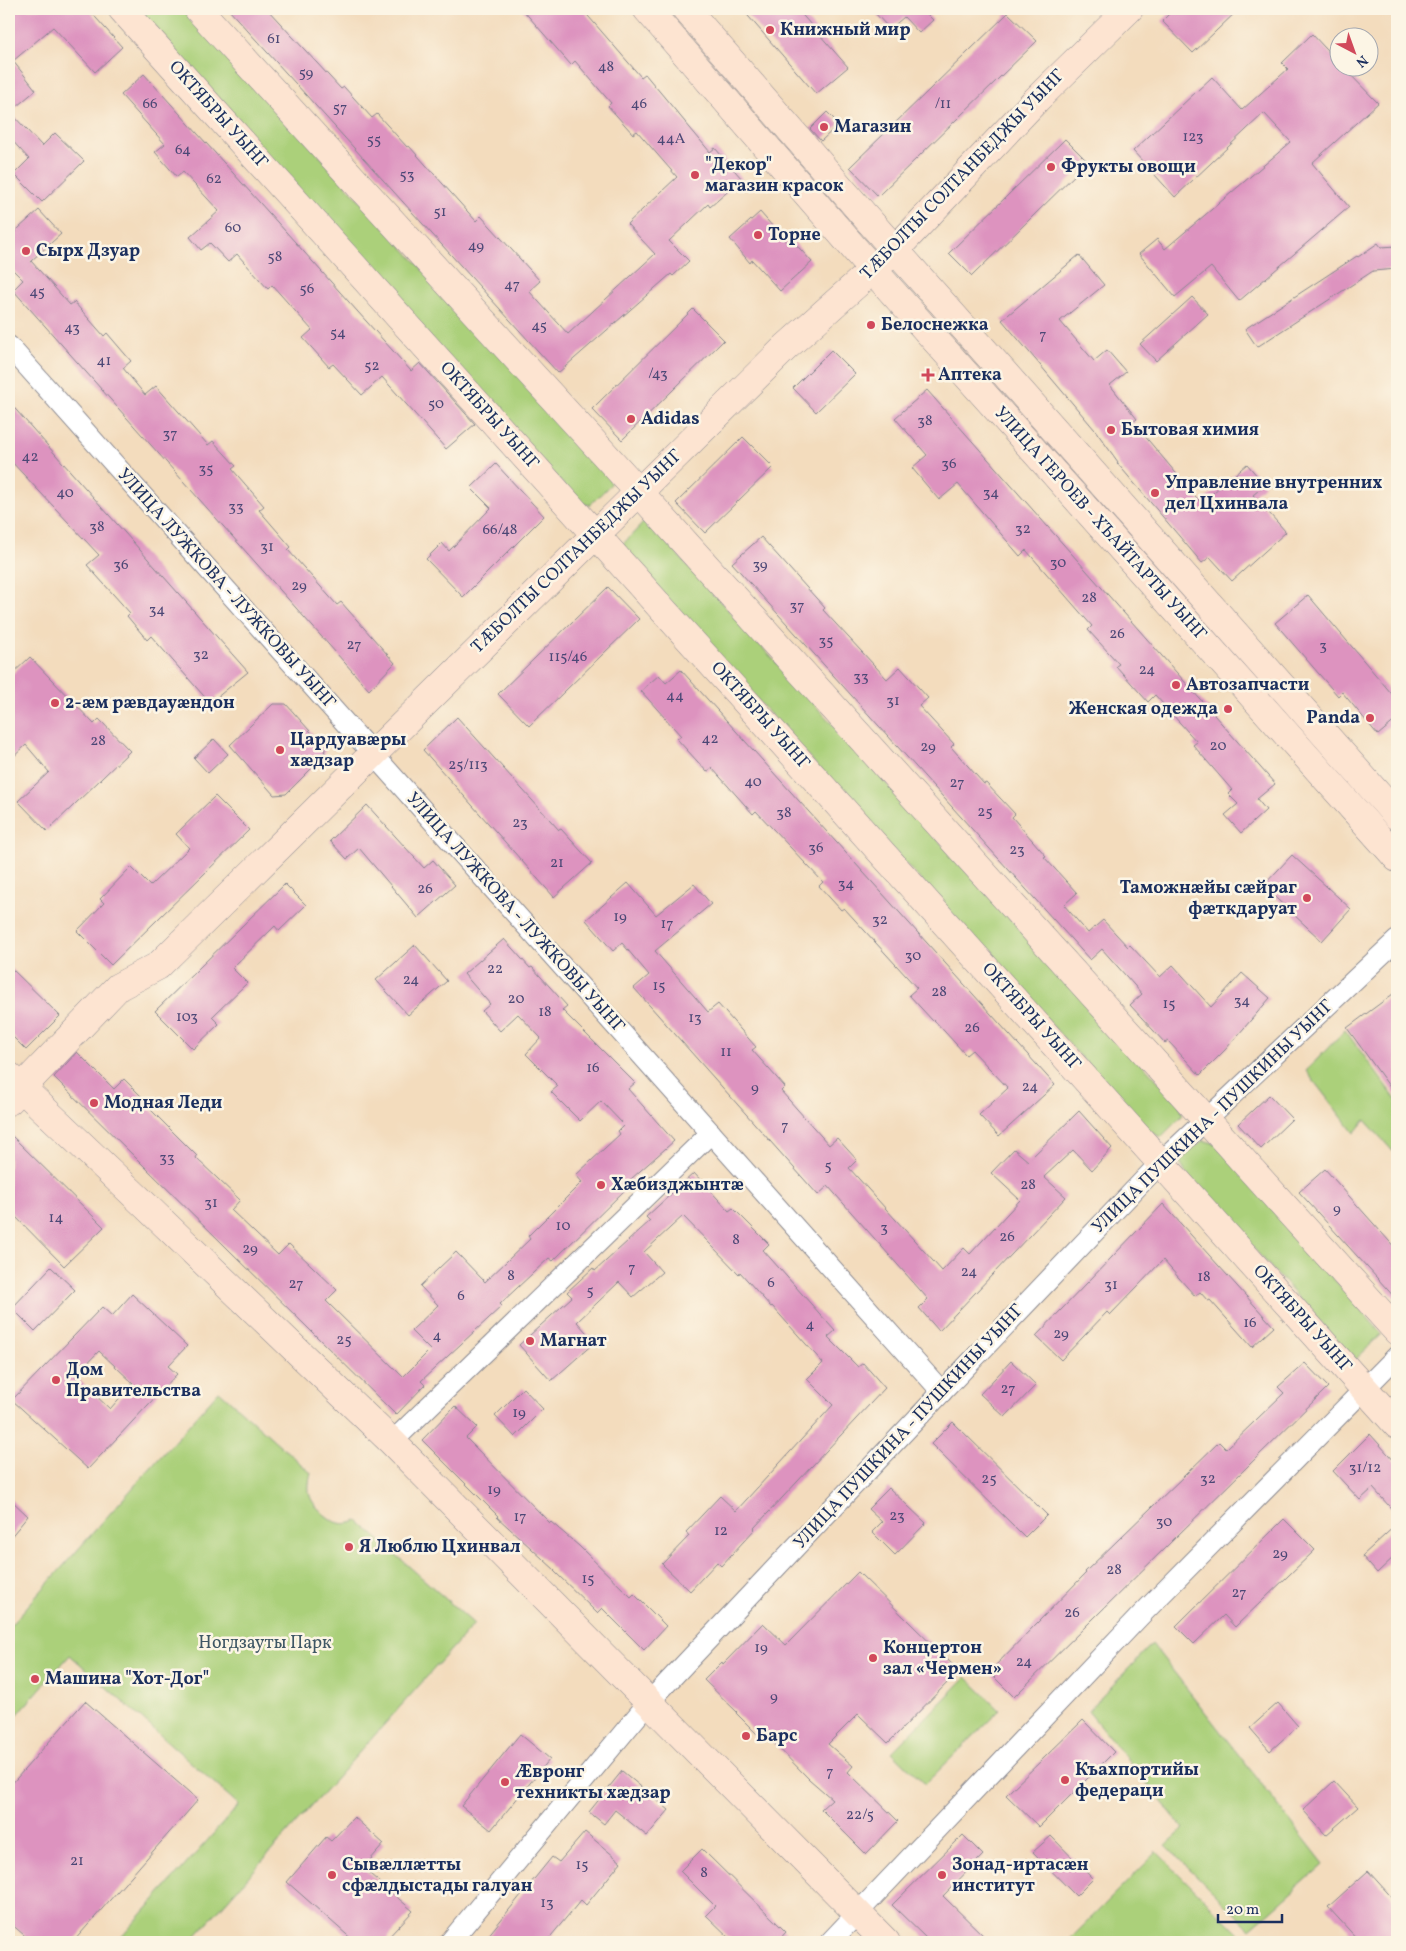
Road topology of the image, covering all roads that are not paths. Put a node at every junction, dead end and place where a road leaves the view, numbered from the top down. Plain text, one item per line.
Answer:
1 (122, 9) edge
2 (198, 9) edge
3 (647, 9) edge
4 (686, 9) edge
5 (1129, 9) edge
6 (896, 249) junction
7 (872, 270) junction
8 (9, 346) edge
9 (639, 492) junction
10 (596, 534) junction
11 (372, 753) junction
12 (1397, 816) edge
13 (1397, 858) edge
14 (1397, 940) edge
15 (13, 1089) edge
16 (1206, 1119) junction
17 (711, 1133) junction
18 (1161, 1162) junction
19 (1397, 1331) edge
20 (1397, 1356) edge
21 (1364, 1388) junction
22 (942, 1392) junction
23 (1397, 1425) edge
24 (392, 1442) junction
25 (649, 1702) junction
26 (857, 1913) junction
27 (450, 1942) edge
28 (830, 1942) edge
29 (886, 1942) edge

1 - 10 street, ОКТЯБРЫ УЫНГ
2 - 9 street
3 - 7 street, УЛИЦА ГЕРОЕВ - ХЪАЙТАРТЫ УЫНГ
4 - 6 street, УЛИЦА ГЕРОЕВ - ХЪАЙТАРТЫ УЫНГ
5 - 6 street, ТÆБОЛТЫ СОЛТАНБЕДЖЫ УЫНГ
6 - 7 street, ТÆБОЛТЫ СОЛТАНБЕДЖЫ УЫНГ
6 - 12 street, УЛИЦА ГЕРОЕВ - ХЪАЙТАРТЫ УЫНГ
7 - 9 street, ТÆБОЛТЫ СОЛТАНБЕДЖЫ УЫНГ
7 - 13 street, УЛИЦА ГЕРОЕВ - ХЪАЙТАРТЫ УЫНГ
8 - 11 street, УЛИЦА ЛУЖКОВА - ЛУЖКОВЫ УЫНГ
9 - 10 street, ТÆБОЛТЫ СОЛТАНБЕДЖЫ УЫНГ
9 - 16 street
10 - 11 street, ТÆБОЛТЫ СОЛТАНБЕДЖЫ УЫНГ
10 - 18 street, ОКТЯБРЫ УЫНГ
11 - 15 street, ТÆБОЛТЫ СОЛТАНБЕДЖЫ УЫНГ
11 - 17 street, УЛИЦА ЛУЖКОВА - ЛУЖКОВЫ УЫНГ
14 - 16 street, УЛИЦА ПУШКИНА - ПУШКИНЫ УЫНГ
15 - 24 street
16 - 18 street, УЛИЦА ПУШКИНА - ПУШКИНЫ УЫНГ
16 - 19 street
17 - 22 street, УЛИЦА ЛУЖКОВА - ЛУЖКОВЫ УЫНГ
17 - 24 street
18 - 21 street, ОКТЯБРЫ УЫНГ
18 - 22 street, УЛИЦА ПУШКИНА - ПУШКИНЫ УЫНГ
20 - 21 street
21 - 23 street, ОКТЯБРЫ УЫНГ
21 - 26 street
22 - 25 street, УЛИЦА ПУШКИНА - ПУШКИНЫ УЫНГ
24 - 25 street
25 - 26 street
25 - 27 street, УЛИЦА ПУШКИНА - ПУШКИНЫ УЫНГ
26 - 28 street
26 - 29 street

